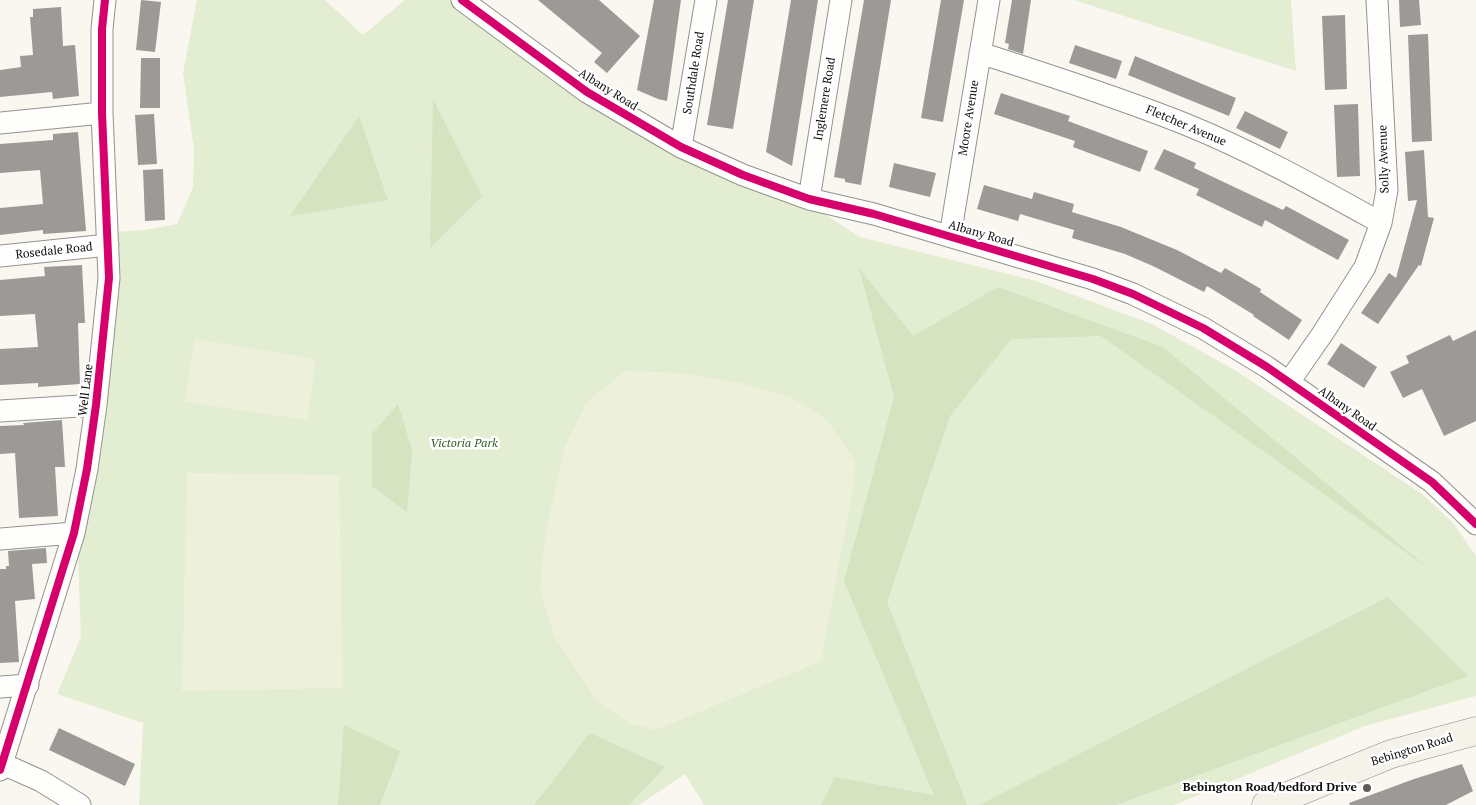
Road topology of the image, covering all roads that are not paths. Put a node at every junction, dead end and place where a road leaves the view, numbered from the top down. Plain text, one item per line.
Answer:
1 (105, 0) edge
2 (462, 0) edge
3 (706, 0) edge
4 (841, 0) edge
5 (989, 0) edge
6 (1377, 0) edge
7 (980, 53) junction
8 (102, 112) junction
9 (0, 124) edge
10 (681, 147) junction
11 (809, 199) junction
12 (1381, 223) junction
13 (950, 236) junction
14 (108, 245) junction
15 (0, 256) edge
16 (1289, 382) junction
17 (96, 405) junction
18 (0, 410) edge
19 (1476, 524) edge
20 (74, 533) junction
21 (0, 539) edge
22 (28, 685) junction
23 (0, 687) edge
24 (1476, 731) edge
25 (1, 767) edge
26 (80, 805) edge
27 (1266, 805) edge

1 - 8 street, Well Lane
2 - 10 street, Albany Road
3 - 10 street, Southdale Road
4 - 11 street, Inglemere Road
5 - 7 street, Moore Avenue
6 - 12 street, Solly Avenue
7 - 12 street, Fletcher Avenue
7 - 13 street, Moore Avenue
8 - 9 street
8 - 14 street, Well Lane
10 - 11 street, Albany Road
11 - 13 street, Albany Road
12 - 16 street, Solly Avenue
13 - 16 street, Albany Road
14 - 15 street, Rosedale Road
14 - 17 street, Well Lane
16 - 19 street, Albany Road
17 - 18 street
17 - 20 street, Well Lane
20 - 21 street
20 - 22 street, Well Lane
22 - 23 street
22 - 25 street, Well Lane
24 - 27 main road, Bebington Road
25 - 26 street

